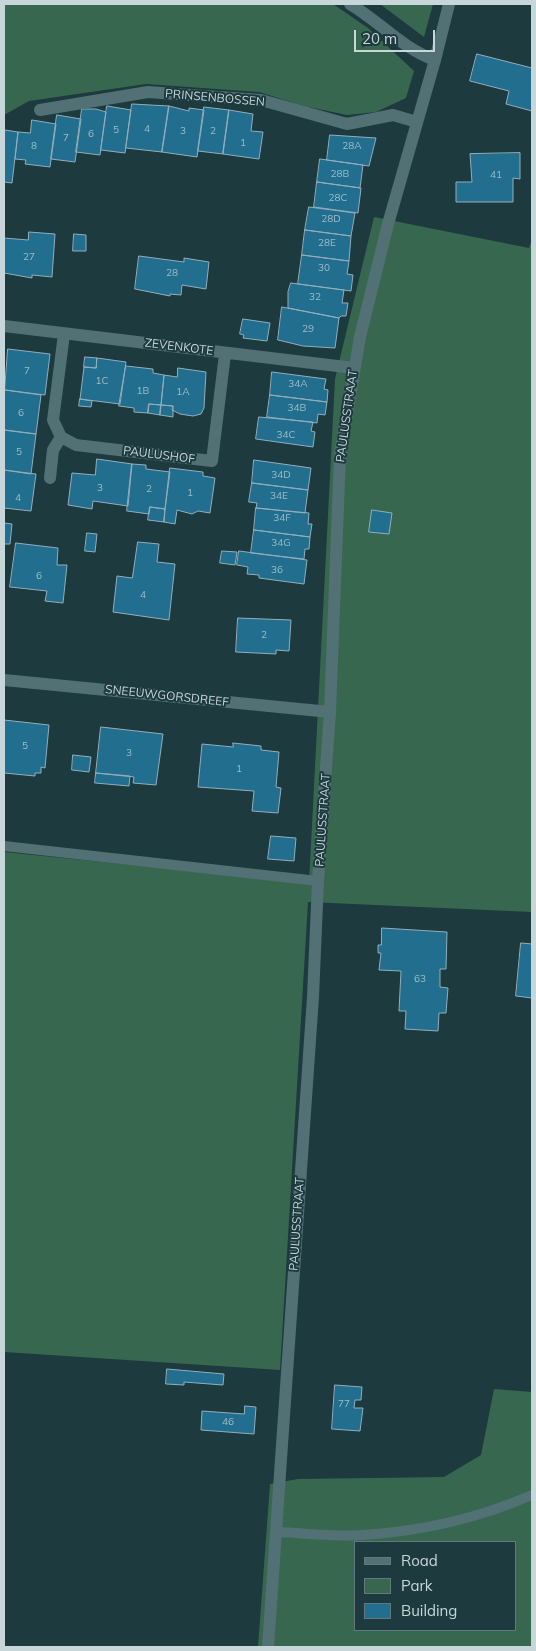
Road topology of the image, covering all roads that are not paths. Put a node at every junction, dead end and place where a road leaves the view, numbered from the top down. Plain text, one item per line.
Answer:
1 (350, 4) edge
2 (449, 4) edge
3 (435, 60) junction
4 (40, 110) dead end
5 (417, 122) junction
6 (4, 326) edge
7 (64, 334) junction
8 (225, 354) junction
9 (354, 368) junction
10 (61, 437) junction
11 (50, 478) dead end
12 (4, 680) edge
13 (330, 712) junction
14 (4, 846) edge
15 (318, 881) junction
16 (532, 1495) edge
17 (276, 1532) junction
18 (268, 1647) edge

1 - 3 street
2 - 3 street, PAULUSSTRAAT
3 - 5 street, PAULUSSTRAAT
4 - 5 street, PRINSENBOSSEN
5 - 9 street, PAULUSSTRAAT
6 - 7 street, ZEVENKOTE
7 - 8 street, ZEVENKOTE
7 - 10 street
8 - 9 street, ZEVENKOTE
8 - 10 street, PAULUSHOF
9 - 13 street, PAULUSSTRAAT
10 - 11 street
12 - 13 street, SNEEUWGORSDREEF
13 - 15 street, PAULUSSTRAAT
14 - 15 lane
15 - 17 street, PAULUSSTRAAT
16 - 17 lane
17 - 18 street, PAULUSSTRAAT

